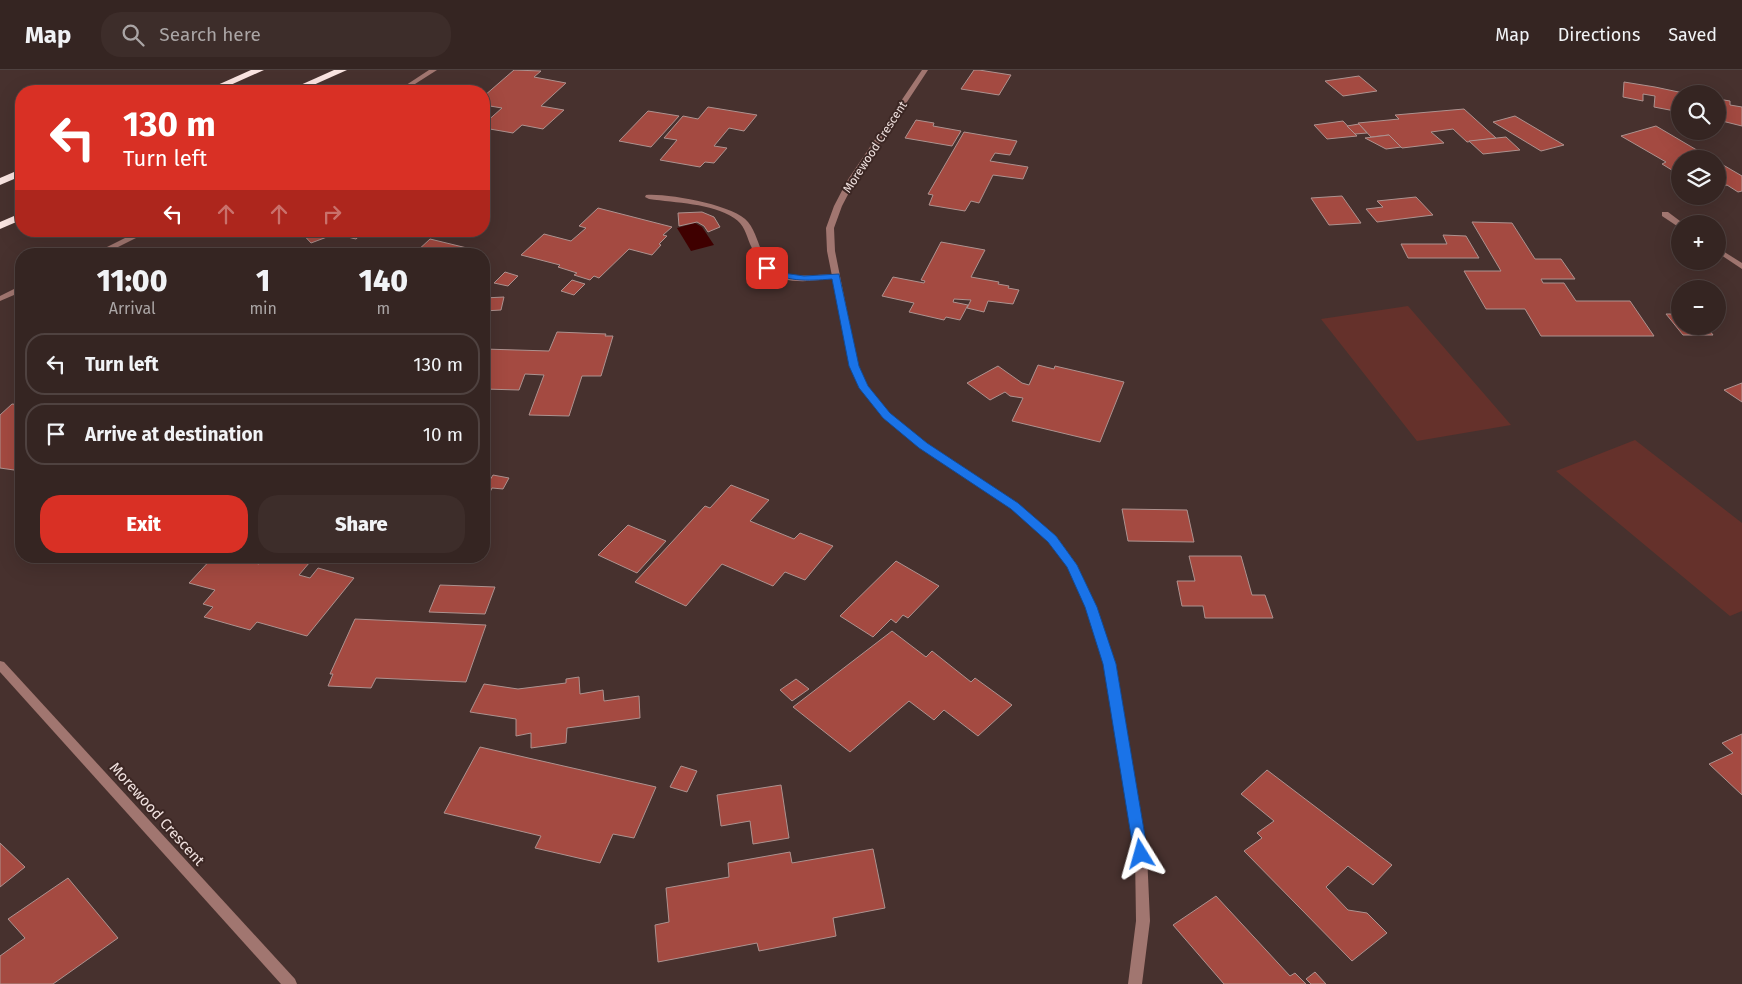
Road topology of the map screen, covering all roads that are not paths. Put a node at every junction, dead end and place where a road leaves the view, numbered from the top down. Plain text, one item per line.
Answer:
1 (259, 70) edge
2 (342, 70) edge
3 (434, 70) edge
4 (925, 70) edge
5 (223, 85) edge
6 (306, 85) edge
7 (410, 85) edge
8 (15, 175) edge
9 (0, 182) edge
10 (649, 197) dead end
11 (1665, 214) dead end
12 (1671, 218) edge
13 (15, 219) edge
14 (0, 226) edge
15 (133, 237) edge
16 (110, 248) edge
17 (1726, 256) edge
18 (1742, 267) edge
19 (836, 276) junction
20 (15, 292) edge
21 (0, 299) edge
22 (0, 666) edge
23 (290, 984) edge
24 (1135, 984) edge

1 - 5 highway
2 - 6 highway
3 - 7 street
4 - 19 street, Morewood Crescent
8 - 9 highway
10 - 19 street
11 - 12 street
13 - 14 highway
15 - 16 street
17 - 18 street
19 - 24 street, Morewood Crescent
20 - 21 street
22 - 23 street, Morewood Crescent

